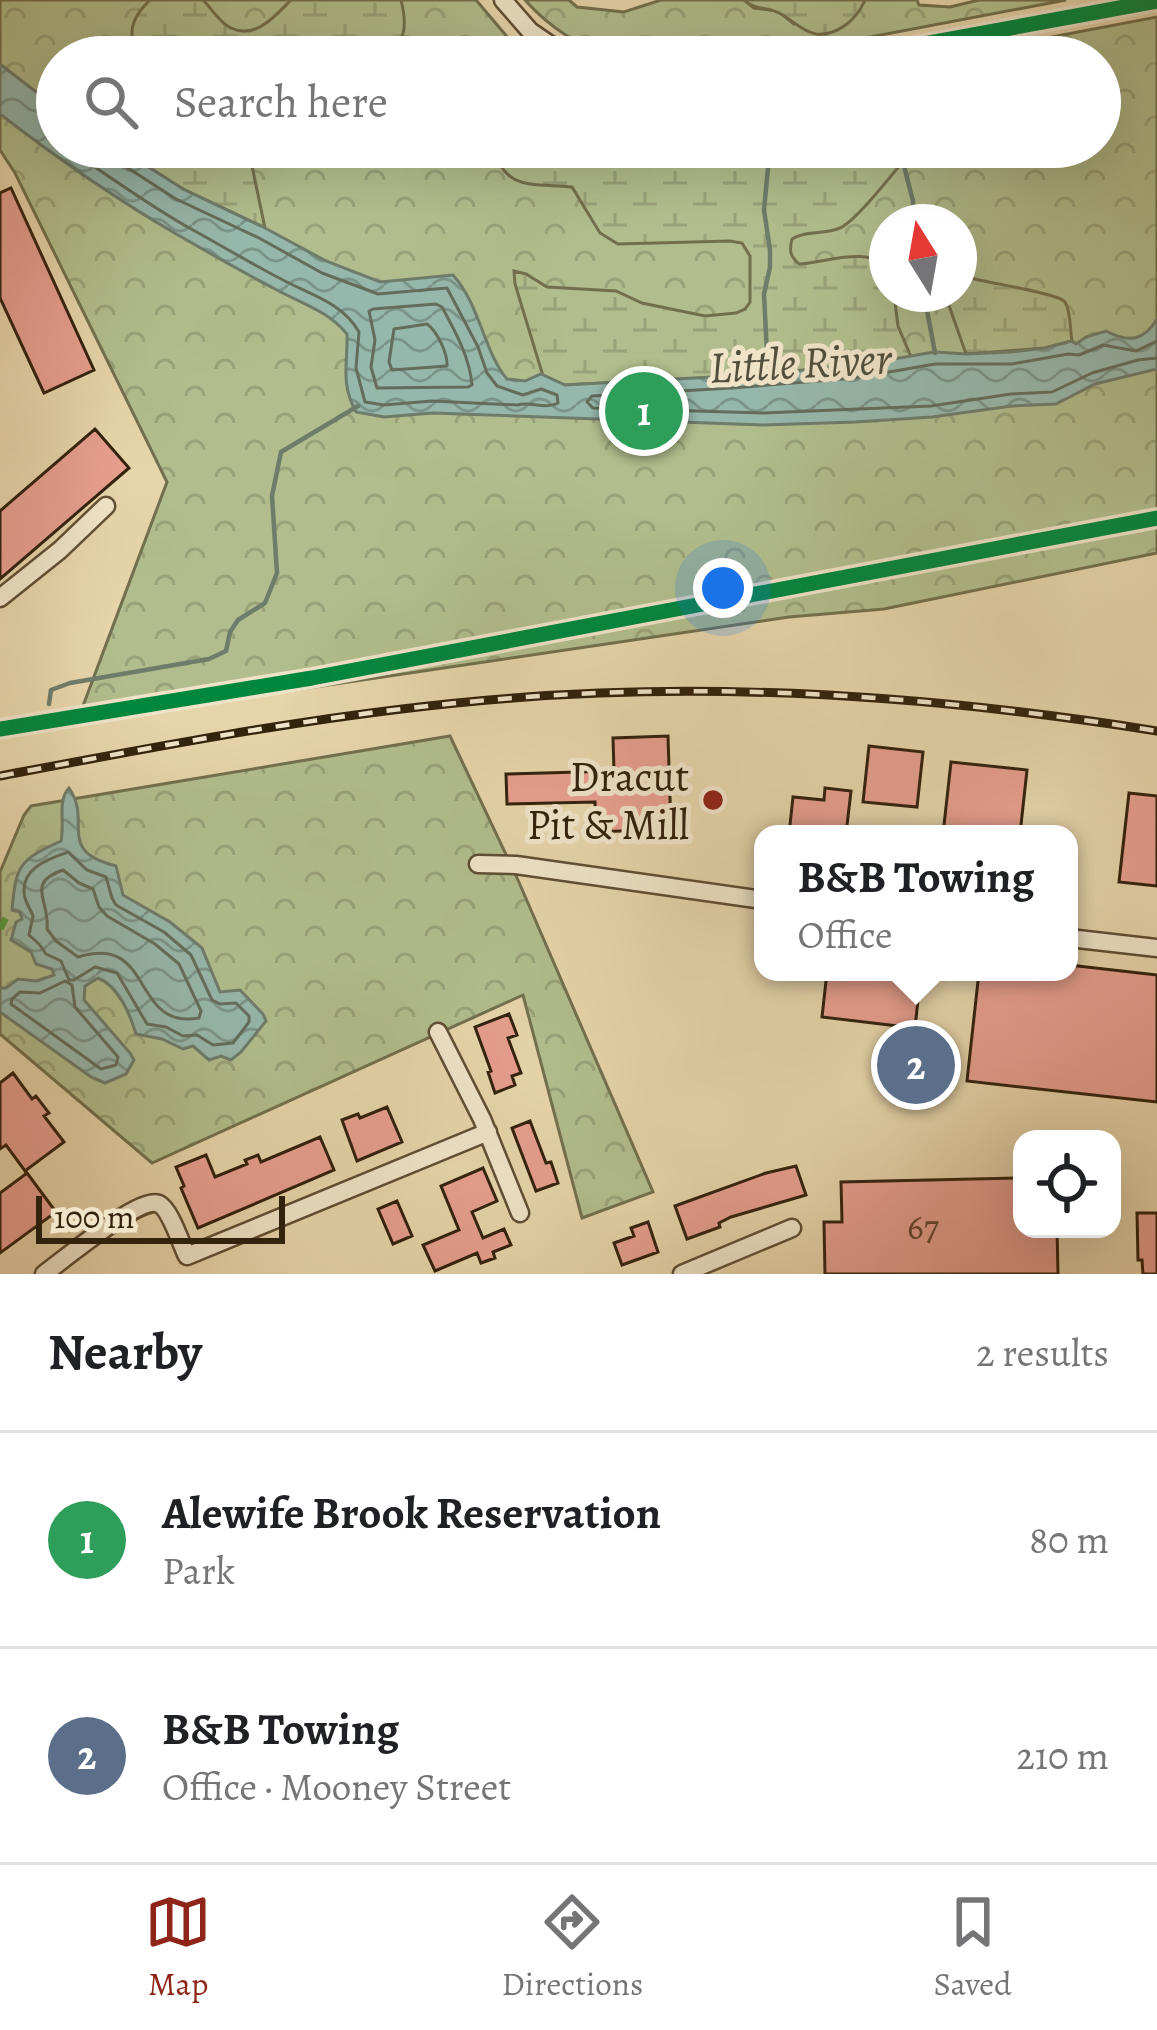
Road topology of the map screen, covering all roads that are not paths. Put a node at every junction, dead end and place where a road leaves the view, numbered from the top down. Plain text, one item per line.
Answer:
1 (503, 0) edge
2 (1157, 1) edge
3 (1088, 7) edge
4 (537, 36) edge
5 (952, 36) edge
6 (106, 506) dead end
7 (0, 598) edge
8 (478, 864) dead end
9 (754, 899) edge
10 (1078, 939) edge
11 (1157, 948) edge
12 (438, 1032) dead end
13 (488, 1132) junction
14 (520, 1213) dead end
15 (792, 1228) dead end
16 (187, 1256) junction
17 (44, 1274) edge
18 (194, 1274) edge
19 (682, 1274) edge

1 - 4 street
2 - 3 street
3 - 5 street
6 - 7 street
8 - 9 street
10 - 11 street
12 - 13 street
13 - 14 street
13 - 16 street
15 - 19 street
16 - 17 street
16 - 18 street

